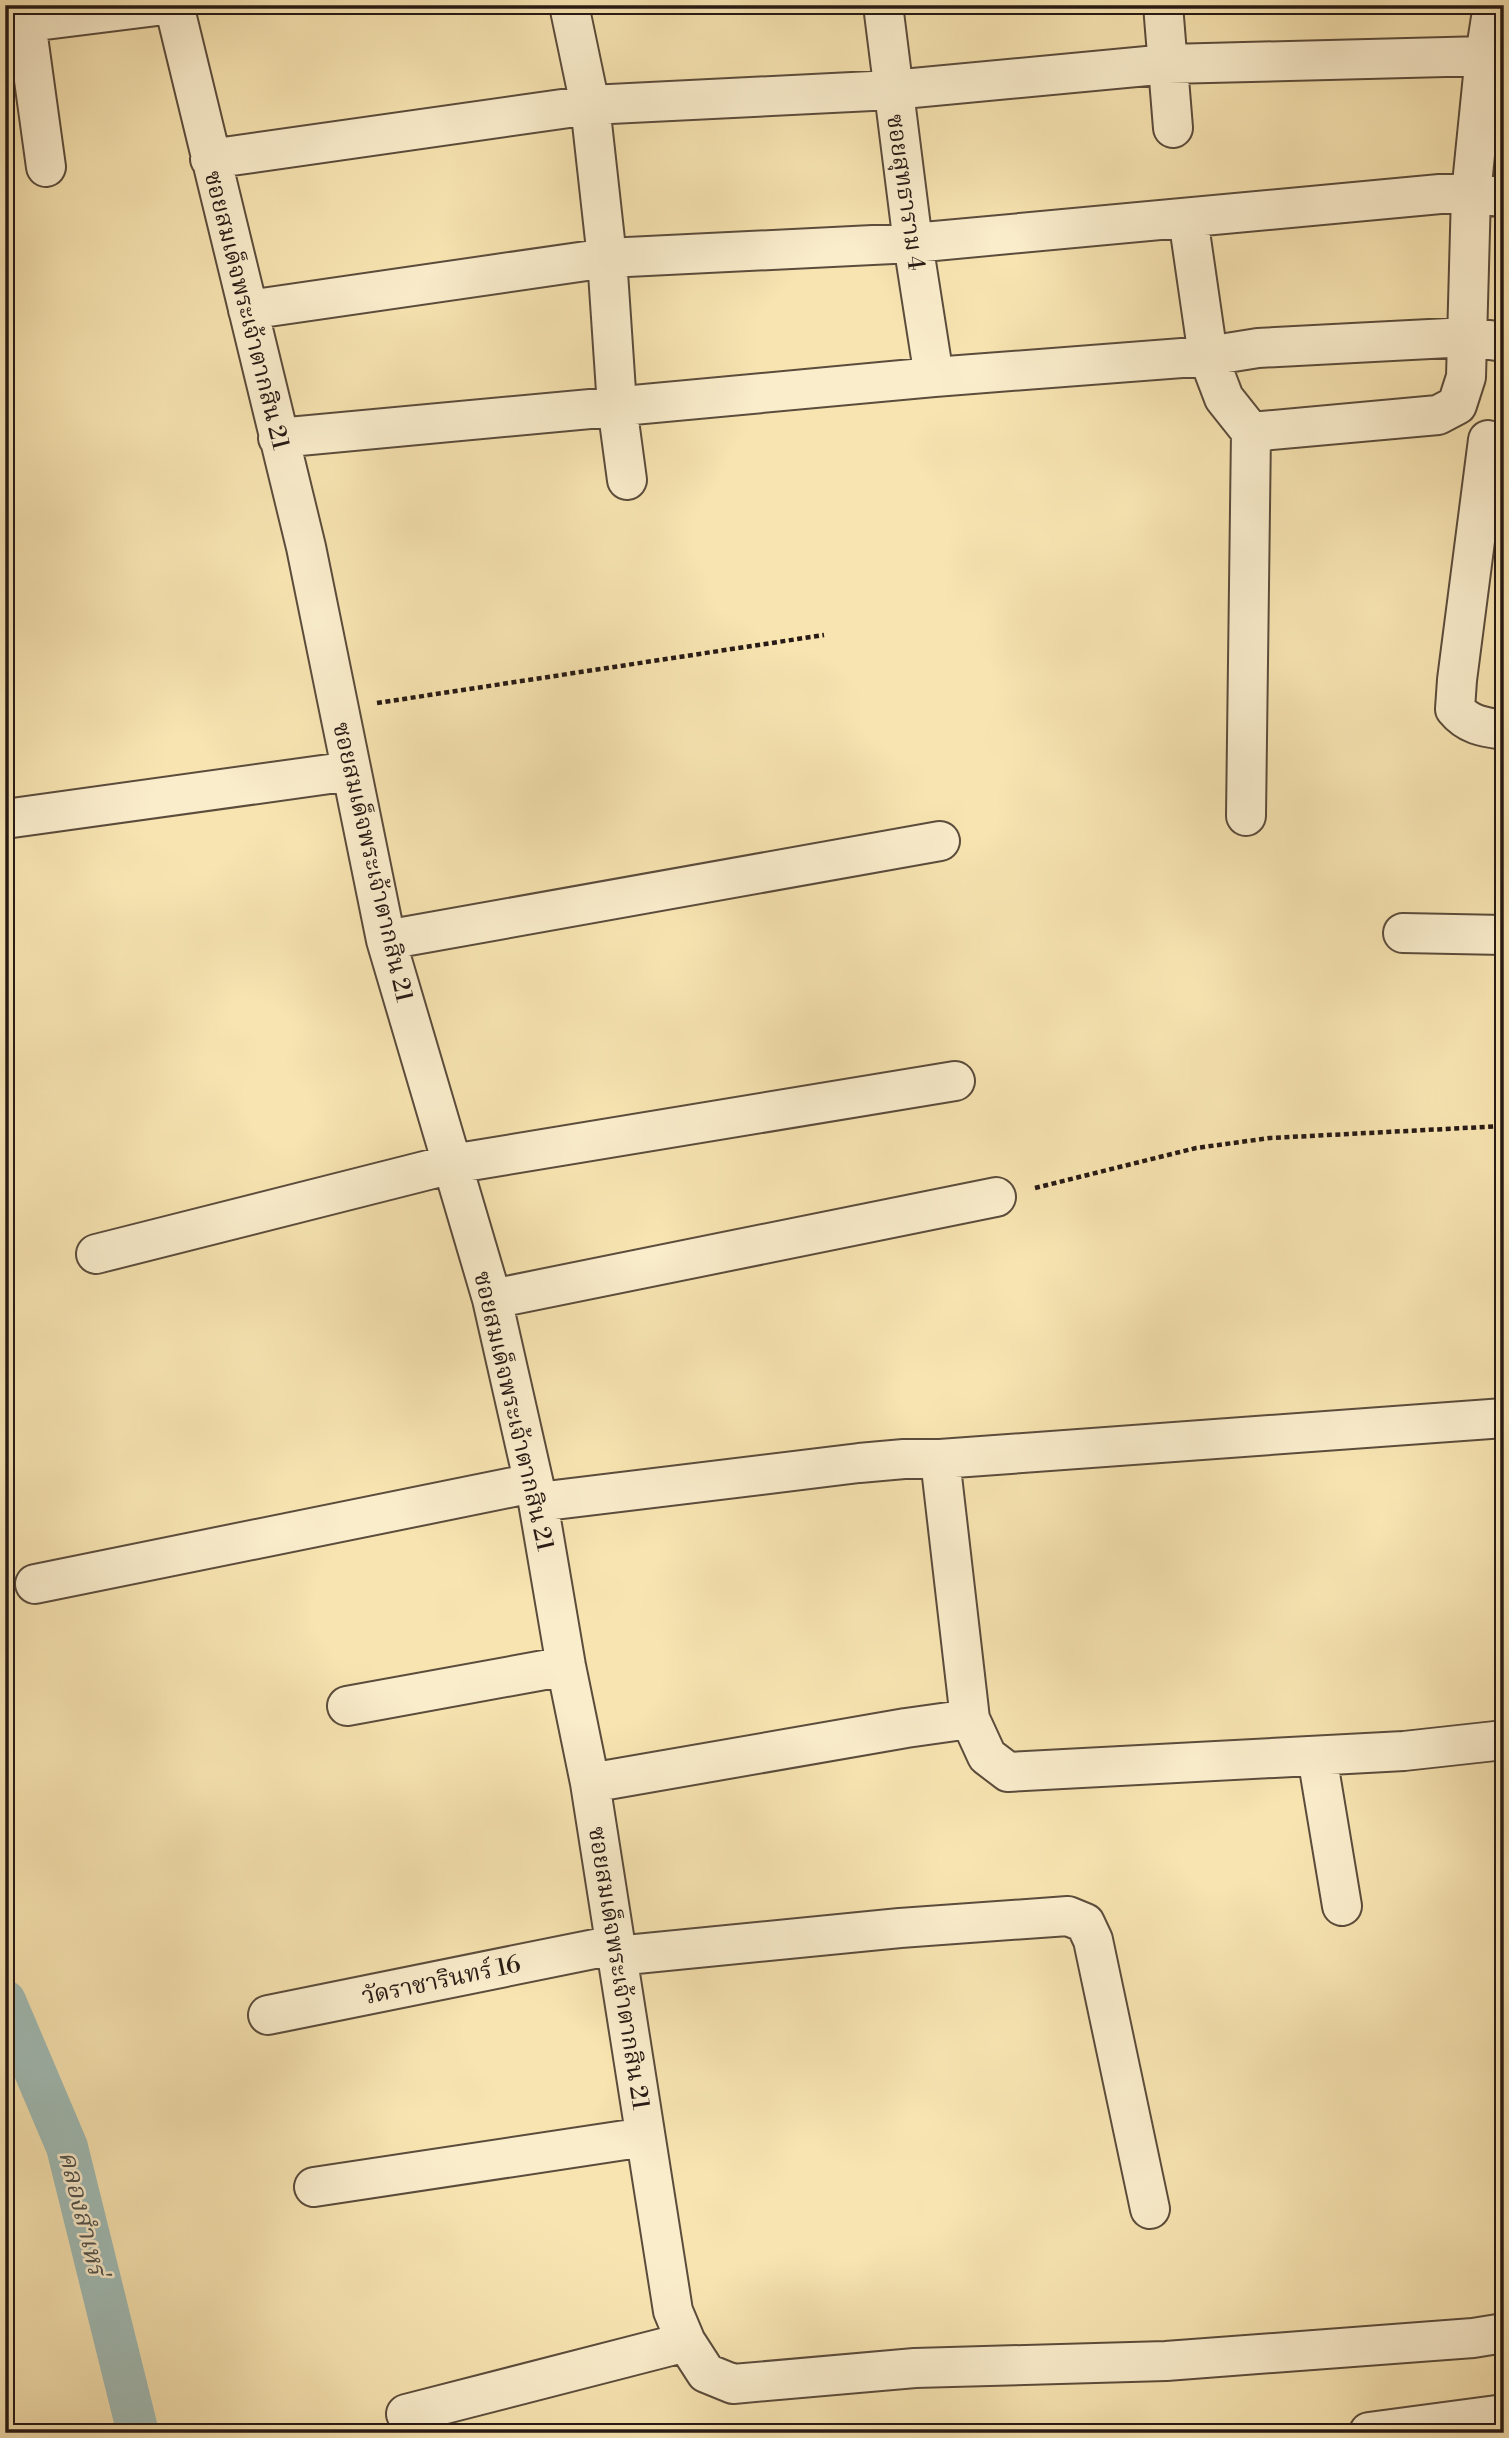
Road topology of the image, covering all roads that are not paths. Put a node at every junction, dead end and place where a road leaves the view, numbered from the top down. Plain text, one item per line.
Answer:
1 (165, 5) edge
2 (174, 5) edge
3 (569, 5) edge
4 (883, 5) edge
5 (1163, 5) edge
6 (1493, 5) edge
7 (16, 23) edge
8 (1494, 58) edge
9 (1168, 64) junction
10 (892, 90) junction
11 (590, 105) junction
12 (1173, 128) dead end
13 (210, 159) junction
14 (46, 167) dead end
15 (1488, 196) edge
16 (1188, 218) junction
17 (913, 243) junction
18 (607, 258) junction
19 (247, 310) junction
20 (1486, 339) edge
21 (1208, 356) junction
22 (934, 377) junction
23 (1457, 405) junction
24 (617, 406) junction
25 (1251, 432) junction
26 (278, 438) junction
27 (1496, 441) edge
28 (627, 480) dead end
29 (1504, 730) edge
30 (351, 771) junction
31 (1246, 816) dead end
32 (5, 819) edge
33 (940, 841) dead end
34 (1403, 933) dead end
35 (1504, 935) edge
36 (386, 940) junction
37 (955, 1081) dead end
38 (452, 1164) junction
39 (996, 1198) road end
40 (96, 1254) dead end
41 (492, 1299) junction
42 (1504, 1418) edge
43 (940, 1460) junction
44 (535, 1492) junction
45 (35, 1584) dead end
46 (566, 1666) junction
47 (347, 1706) dead end
48 (970, 1719) junction
49 (1504, 1740) edge
50 (1317, 1756) junction
51 (590, 1783) junction
52 (1342, 1906) dead end
53 (615, 1950) junction
54 (268, 2015) dead end
55 (645, 2137) junction
56 (314, 2187) dead end
57 (1150, 2209) dead end
58 (1504, 2333) edge
59 (686, 2342) junction
60 (406, 2414) dead end
61 (1504, 2414) edge
62 (1369, 2432) edge

1 - 7 street
2 - 13 street, ซอยสมเด็จพระเจ้าตากสิน 21
3 - 11 street
4 - 10 street, ซอยสุทธาราม 4
5 - 9 street
6 - 8 street
7 - 14 street
8 - 9 street
8 - 15 street
9 - 10 street
9 - 12 street
10 - 11 street
10 - 17 street, ซอยสุทธาราม 4
11 - 13 street
11 - 18 street
13 - 19 street, ซอยสมเด็จพระเจ้าตากสิน 21
15 - 16 street
15 - 20 street
16 - 17 street
16 - 21 street
17 - 18 street
17 - 22 street, ซอยสุทธาราม 4
18 - 19 street
18 - 24 street
19 - 26 street, ซอยสมเด็จพระเจ้าตากสิน 21
20 - 21 street
20 - 23 street
21 - 22 street
21 - 25 street
22 - 24 street
23 - 25 street
23 - 27 street
24 - 26 street
24 - 28 street
25 - 31 street
26 - 30 street, ซอยสมเด็จพระเจ้าตากสิน 21
27 - 29 street
30 - 32 street
30 - 36 street, ซอยสมเด็จพระเจ้าตากสิน 21
33 - 36 street
34 - 35 street
36 - 38 street, ซอยสมเด็จพระเจ้าตากสิน 21
37 - 38 street
38 - 40 street
38 - 41 street, ซอยสมเด็จพระเจ้าตากสิน 21
39 - 41 street
41 - 44 street, ซอยสมเด็จพระเจ้าตากสิน 21
42 - 43 street
43 - 44 street
43 - 48 street
44 - 45 street
44 - 46 street, ซอยสมเด็จพระเจ้าตากสิน 21
46 - 47 street
46 - 51 street, ซอยสมเด็จพระเจ้าตากสิน 21
48 - 50 street
48 - 51 street
49 - 50 street
50 - 52 street
51 - 53 street, ซอยสมเด็จพระเจ้าตากสิน 21
53 - 54 street, วัดราชารินทร์ 16
53 - 55 street, ซอยสมเด็จพระเจ้าตากสิน 21
53 - 57 street, วัดราชารินทร์ 16
55 - 56 street
55 - 59 street, ซอยสมเด็จพระเจ้าตากสิน 21
58 - 59 street, ซอยสมเด็จพระเจ้าตากสิน 21
59 - 60 street
61 - 62 street

